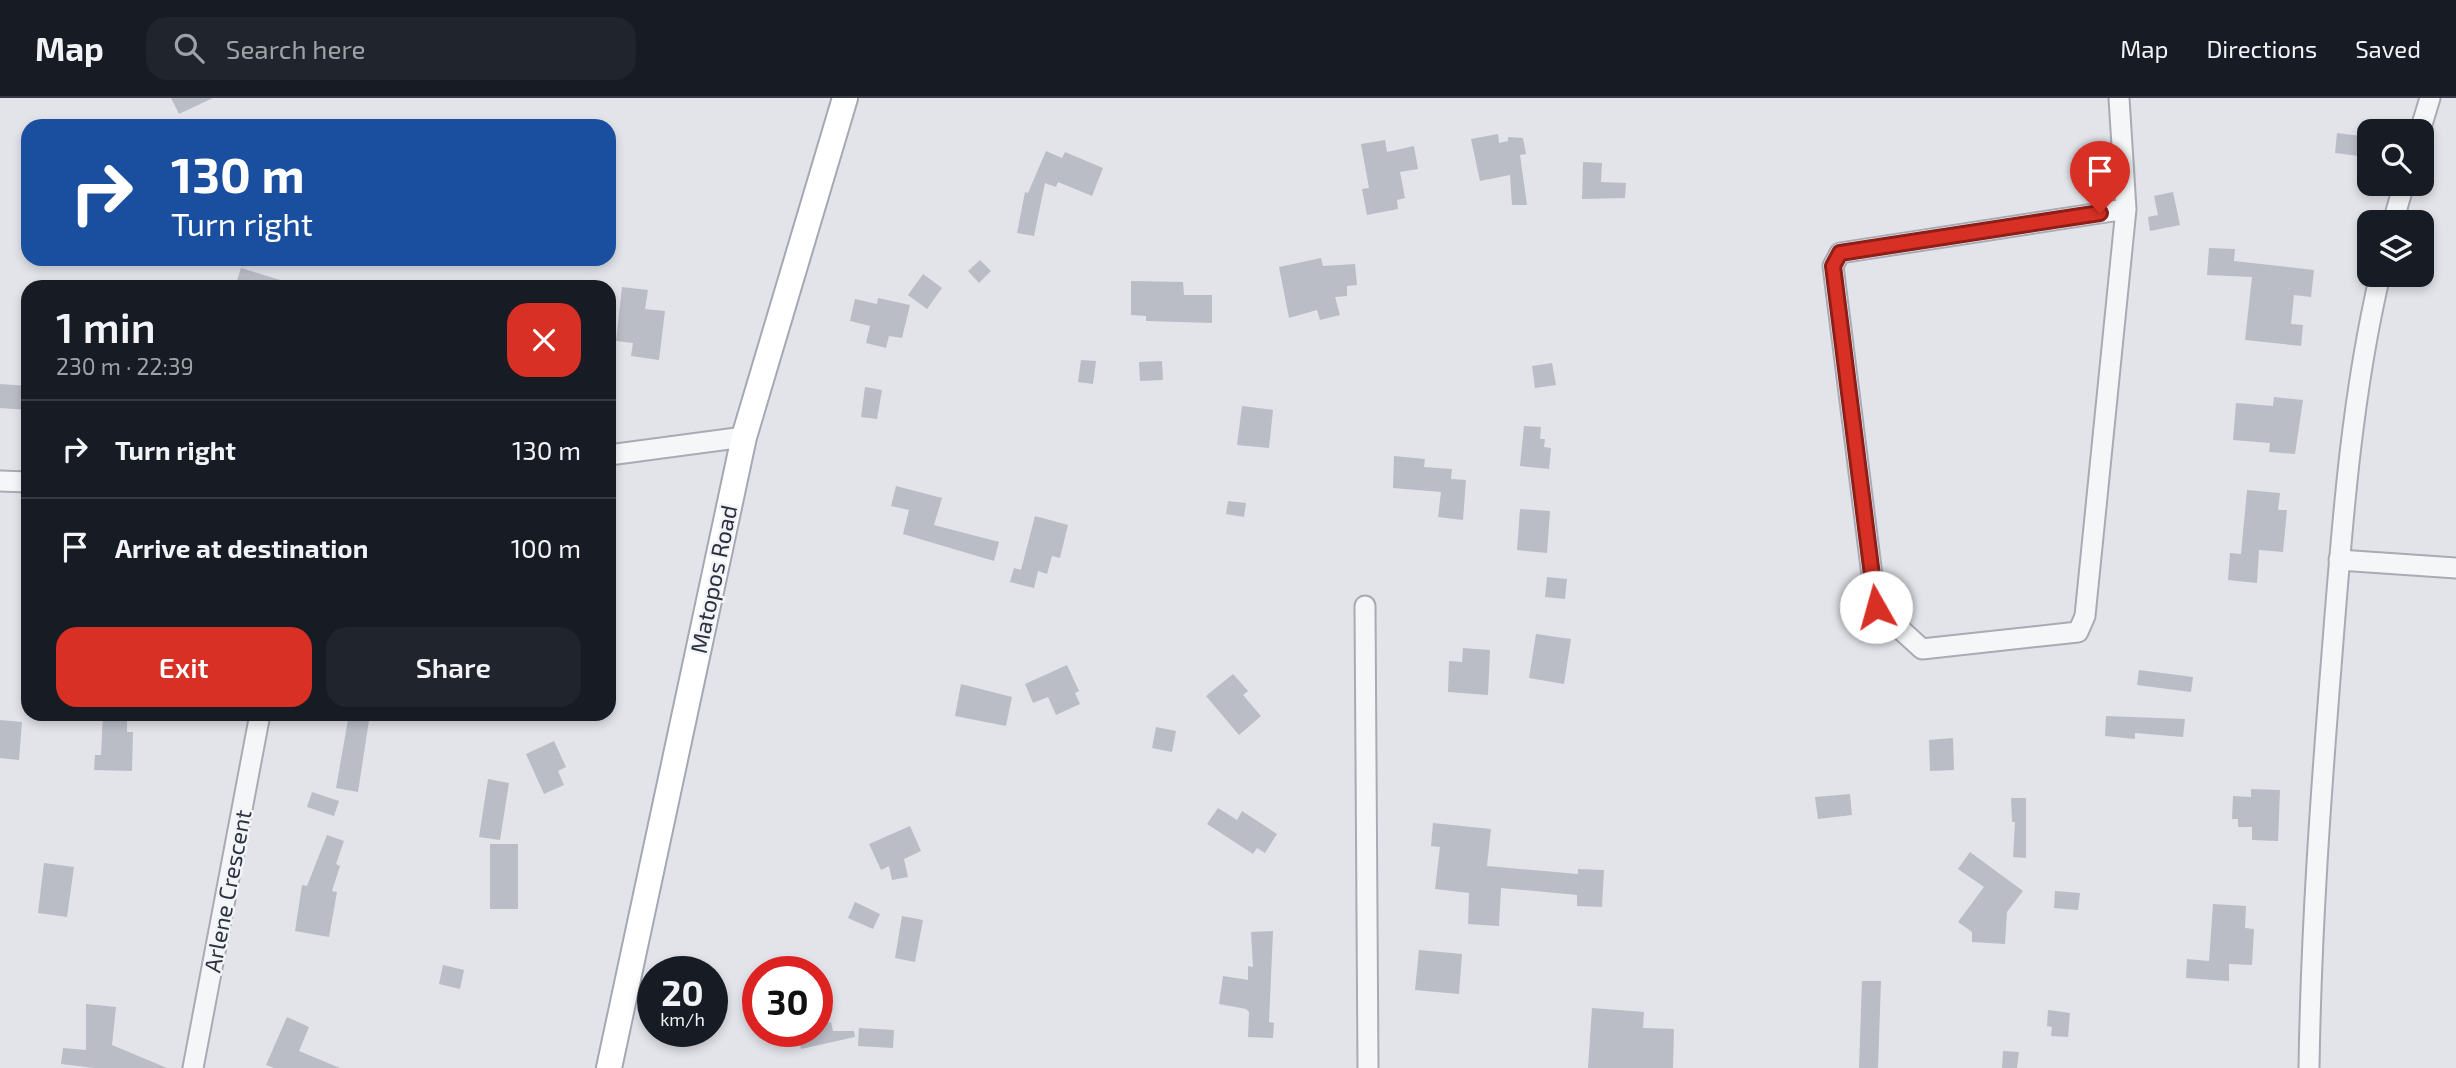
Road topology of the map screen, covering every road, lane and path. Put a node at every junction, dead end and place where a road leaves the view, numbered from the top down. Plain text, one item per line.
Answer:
1 (845, 98) edge
2 (2119, 98) edge
3 (2430, 98) edge
4 (2424, 119) edge
5 (2126, 209) junction
6 (2378, 287) edge
7 (744, 437) junction
8 (616, 454) edge
9 (0, 481) edge
10 (21, 482) edge
11 (2339, 560) junction
12 (2456, 568) edge
13 (1365, 606) dead end
14 (259, 721) edge
15 (193, 1068) edge
16 (609, 1068) edge
17 (1367, 1068) edge
18 (2309, 1068) edge

1 - 7 main road, Matopos Road
2 - 5 street
3 - 4 street
5 - 5 street
6 - 11 street
7 - 8 street
7 - 16 main road, Matopos Road
9 - 10 street
11 - 12 street
11 - 18 street
13 - 17 street
14 - 15 street, Arlene Crescent

